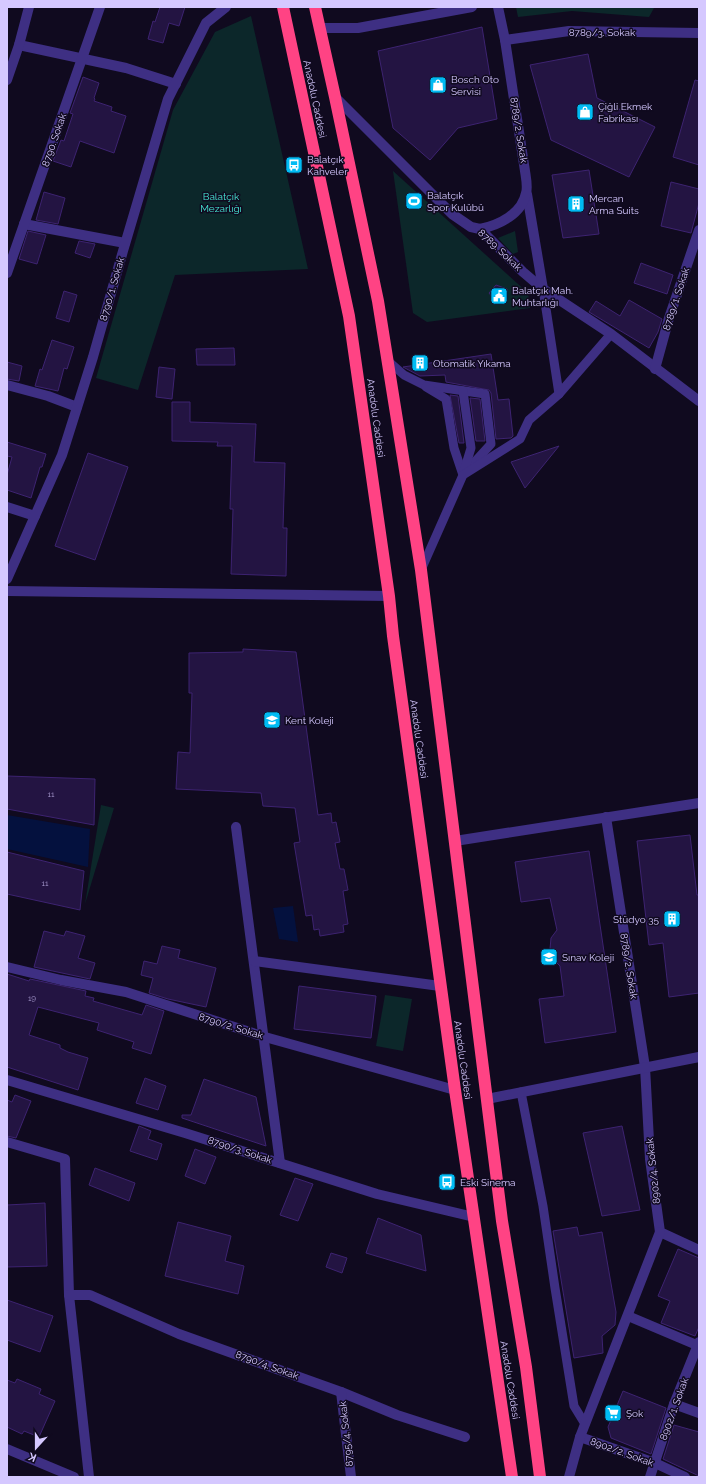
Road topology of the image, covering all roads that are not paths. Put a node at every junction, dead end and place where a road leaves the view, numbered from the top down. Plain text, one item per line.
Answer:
1 (29, 7) edge
2 (100, 7) edge
3 (226, 7) edge
4 (284, 7) edge
5 (315, 7) edge
6 (472, 7) edge
7 (498, 7) edge
8 (320, 28) junction
9 (699, 33) edge
10 (505, 40) junction
11 (19, 45) junction
12 (82, 59) junction
13 (7, 80) edge
14 (176, 84) junction
15 (335, 97) junction
16 (526, 193) junction
17 (24, 224) junction
18 (480, 229) junction
19 (699, 230) edge
20 (125, 243) junction
21 (7, 273) edge
22 (542, 289) junction
23 (611, 334) junction
24 (387, 360) junction
25 (655, 369) junction
26 (7, 385) edge
27 (424, 385) junction
28 (463, 391) junction
29 (560, 394) junction
30 (699, 401) edge
31 (77, 407) junction
32 (463, 474) junction
33 (7, 507) edge
34 (35, 516) junction
35 (421, 570) junction
36 (7, 579) edge
37 (7, 591) edge
38 (389, 596) junction
39 (699, 803) edge
40 (606, 817) junction
41 (236, 827) dead end
42 (454, 841) junction
43 (254, 961) junction
44 (7, 967) edge
45 (440, 986) junction
46 (265, 1037) junction
47 (699, 1057) edge
48 (645, 1067) junction
49 (7, 1080) edge
50 (454, 1090) junction
51 (521, 1092) junction
52 (487, 1099) junction
53 (7, 1142) edge
54 (280, 1163) junction
55 (474, 1218) junction
56 (660, 1232) junction
57 (699, 1250) edge
58 (69, 1296) junction
59 (628, 1316) junction
60 (698, 1345) edge
61 (341, 1392) junction
62 (674, 1404) junction
63 (502, 1408) junction
64 (699, 1413) edge
65 (585, 1424) junction
66 (465, 1437) dead end
67 (580, 1437) junction
68 (7, 1449) edge
69 (655, 1463) junction
70 (74, 1477) edge
71 (89, 1477) edge
72 (351, 1477) edge
73 (504, 1477) edge
74 (512, 1477) edge
75 (540, 1477) edge
76 (569, 1477) edge
77 (650, 1477) edge
78 (685, 1477) edge

1 - 11 street
2 - 12 street, 8790. Sokak
3 - 14 street, 8790/1. Sokak
4 - 38 highway, Anadolu Caddesi
5 - 8 highway, Anadolu Caddesi
6 - 8 street
7 - 10 street, 8789/2. Sokak
8 - 15 highway, Anadolu Caddesi
9 - 10 street, 8789/3. Sokak
10 - 16 street, 8789/2. Sokak
11 - 12 street
11 - 13 street
12 - 14 street
12 - 17 street, 8790. Sokak
14 - 20 street, 8790/1. Sokak
15 - 18 street, 8789. Sokak
15 - 24 highway, Anadolu Caddesi
16 - 18 street
16 - 22 street, 8789/2. Sokak
17 - 20 street
17 - 21 street, 8790. Sokak
18 - 22 street, 8789. Sokak
19 - 25 street, 8789/1. Sokak
20 - 31 street, 8790/1. Sokak
22 - 23 street, 8789. Sokak
22 - 29 lane
23 - 25 street, 8789. Sokak
23 - 29 lane
24 - 27 lane
24 - 35 highway, Anadolu Caddesi
25 - 30 street, 8789. Sokak
26 - 31 street
27 - 28 lane
27 - 32 lane
28 - 32 lane
28 - 32 lane
29 - 32 lane
31 - 34 street, 8790/1. Sokak
32 - 35 lane
33 - 34 street
34 - 36 street, 8790/1. Sokak
35 - 42 highway, Anadolu Caddesi
37 - 38 street
38 - 45 highway, Anadolu Caddesi
39 - 40 street
40 - 42 street
40 - 48 street, 8789/2. Sokak
41 - 43 street
42 - 52 highway, Anadolu Caddesi
43 - 45 street
43 - 46 street
44 - 46 street, 8790/2. Sokak
45 - 50 highway, Anadolu Caddesi
46 - 50 street, 8790/2. Sokak
46 - 54 street
47 - 48 street
48 - 51 street
48 - 56 street, 8902/4. Sokak
49 - 54 street, 8790/3. Sokak
50 - 55 highway, Anadolu Caddesi
51 - 52 street
51 - 65 lane
52 - 75 highway, Anadolu Caddesi
53 - 58 street
54 - 55 street, 8790/3. Sokak
55 - 63 highway, Anadolu Caddesi
56 - 57 street
56 - 59 street
58 - 61 street, 8790/4. Sokak
58 - 71 street
59 - 60 street
59 - 65 street
60 - 62 street, 8902/1. Sokak
61 - 66 street, 8790/4. Sokak
61 - 72 street, 8795/4. Sokak
62 - 64 street
62 - 69 street, 8902/1. Sokak
63 - 73 highway
63 - 74 highway, Anadolu Caddesi
65 - 67 street
67 - 69 street, 8902/2. Sokak
67 - 76 street
68 - 70 street
69 - 77 street, 8902/1. Sokak
69 - 78 street, 8902/2. Sokak

